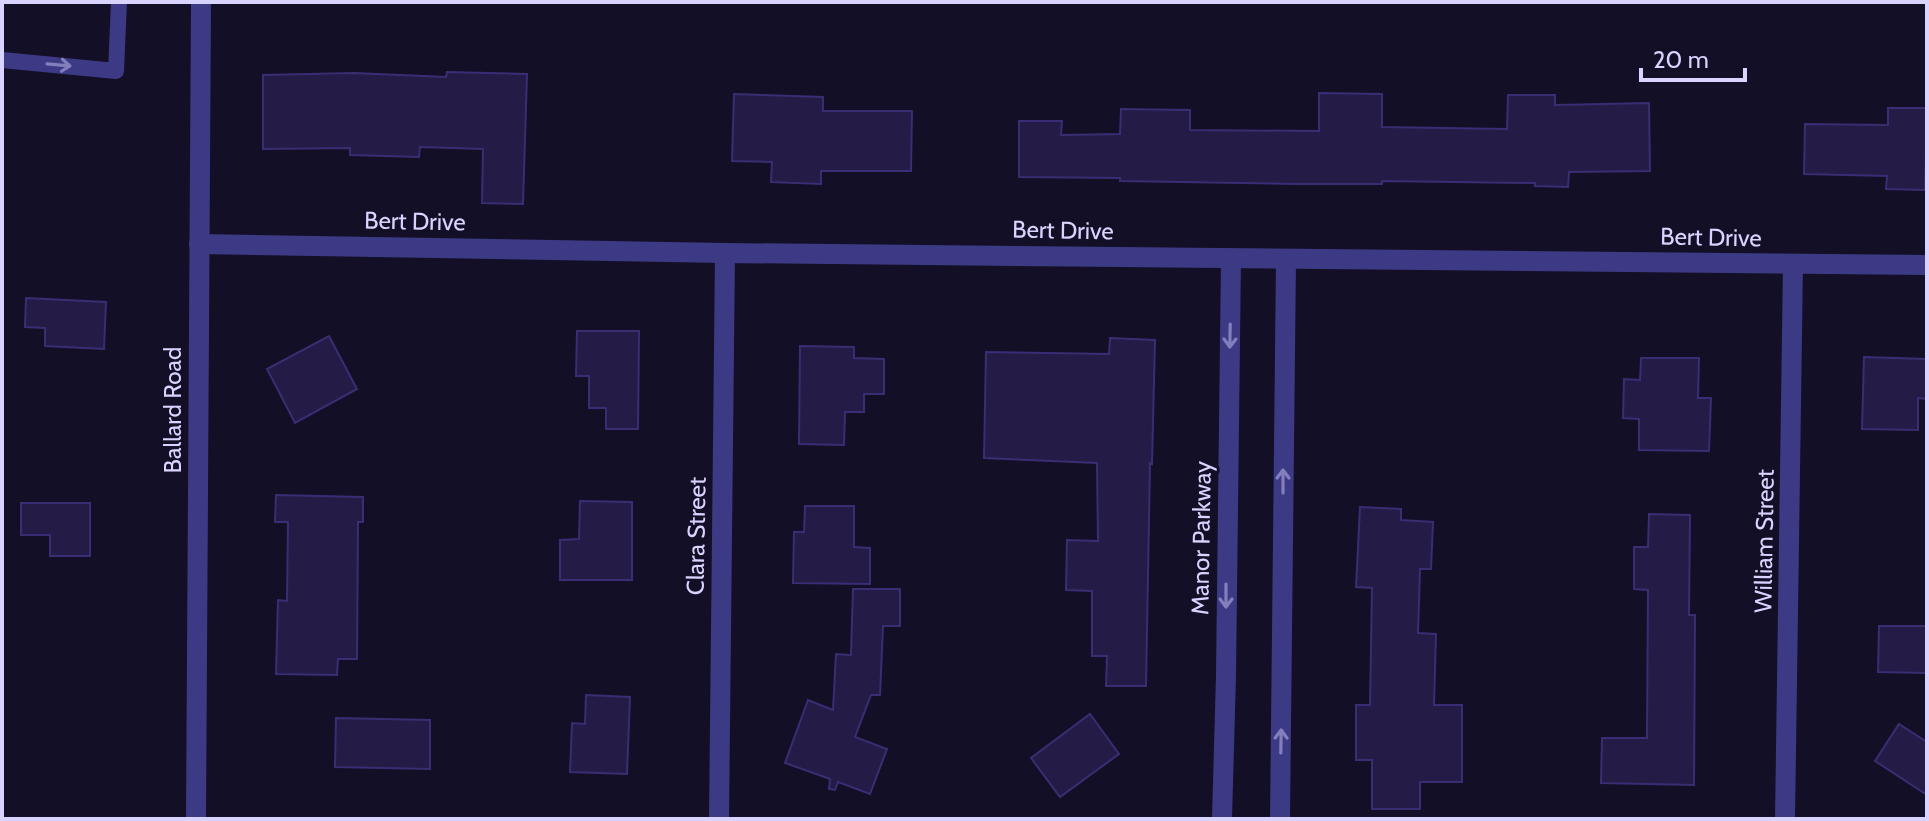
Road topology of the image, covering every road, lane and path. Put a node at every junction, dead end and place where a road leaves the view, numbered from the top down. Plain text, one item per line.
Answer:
1 (119, 2) edge
2 (201, 2) edge
3 (2, 60) edge
4 (199, 244) junction
5 (725, 253) junction
6 (1231, 258) junction
7 (1286, 259) junction
8 (1793, 264) junction
9 (1927, 265) edge
10 (196, 819) edge
11 (719, 819) edge
12 (1222, 819) edge
13 (1280, 819) edge
14 (1785, 819) edge

3 -> 1 lane
2 - 4 street, Ballard Road
4 - 5 street, Bert Drive
4 - 10 street, Ballard Road
5 - 6 street, Bert Drive
5 - 11 street, Clara Street
6 - 7 street, Bert Drive
6 -> 12 street, Manor Parkway
7 - 8 street, Bert Drive
13 -> 7 street
8 - 9 street, Bert Drive
8 - 14 street, William Street

